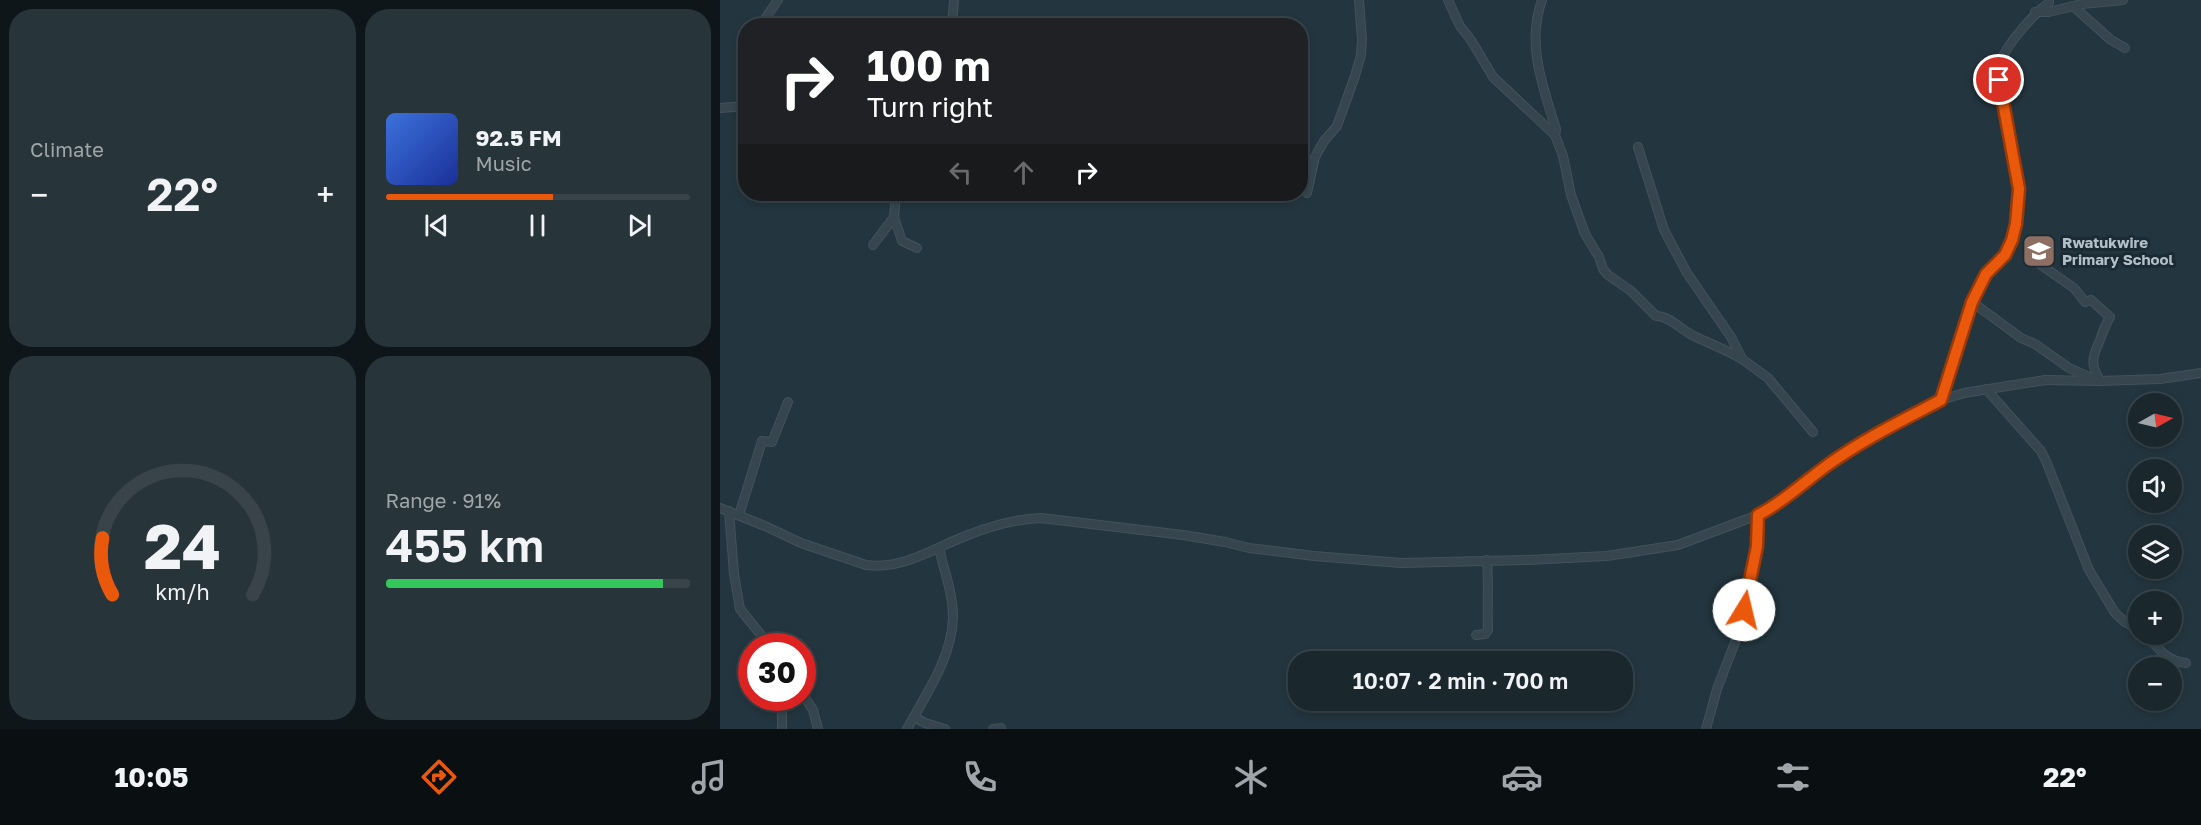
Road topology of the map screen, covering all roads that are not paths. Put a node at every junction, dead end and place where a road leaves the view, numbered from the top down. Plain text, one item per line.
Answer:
1 (778, 0) edge
2 (954, 0) edge
3 (1359, 0) edge
4 (1448, 0) edge
5 (1542, 0) edge
6 (2049, 0) edge
7 (2123, 0) edge
8 (2073, 6) junction
9 (2035, 12) junction
10 (766, 18) edge
11 (953, 18) edge
12 (2124, 48) dead end
13 (738, 107) edge
14 (720, 108) edge
15 (1556, 135) junction
16 (1638, 147) dead end
17 (1308, 188) edge
18 (895, 201) edge
19 (894, 217) junction
20 (873, 245) dead end
21 (917, 248) dead end
22 (2041, 265) dead end
23 (1972, 302) junction
24 (1742, 359) junction
25 (2201, 374) edge
26 (2100, 381) junction
27 (1986, 389) junction
28 (1941, 400) junction
29 (788, 402) dead end
30 (1813, 432) dead end
31 (724, 509) edge
32 (739, 515) junction
33 (1758, 515) junction
34 (939, 548) junction
35 (1487, 560) junction
36 (2128, 624) edge
37 (759, 633) edge
38 (1476, 635) dead end
39 (2154, 645) edge
40 (2186, 663) dead end
41 (782, 711) edge
42 (813, 711) edge
43 (914, 717) junction
44 (782, 729) edge
45 (818, 729) edge
46 (907, 729) edge
47 (945, 729) edge
48 (1706, 729) edge

1 - 10 street
2 - 11 street
3 - 17 street
4 - 15 street
5 - 15 street
6 - 9 street
7 - 8 street
8 - 9 street
8 - 12 street
9 - 23 street
13 - 14 street
15 - 24 street
16 - 24 street
18 - 19 street
19 - 20 street
19 - 21 street
22 - 26 street
23 - 26 street
23 - 28 street
24 - 30 street
25 - 26 street
26 - 27 street
27 - 28 street
27 - 36 street
28 - 33 street
29 - 32 street
31 - 32 street
31 - 37 street
32 - 34 street
33 - 35 street
33 - 48 street
34 - 35 street
34 - 43 street
35 - 38 street
39 - 40 street
41 - 44 street
42 - 45 street
43 - 46 street
43 - 47 street

